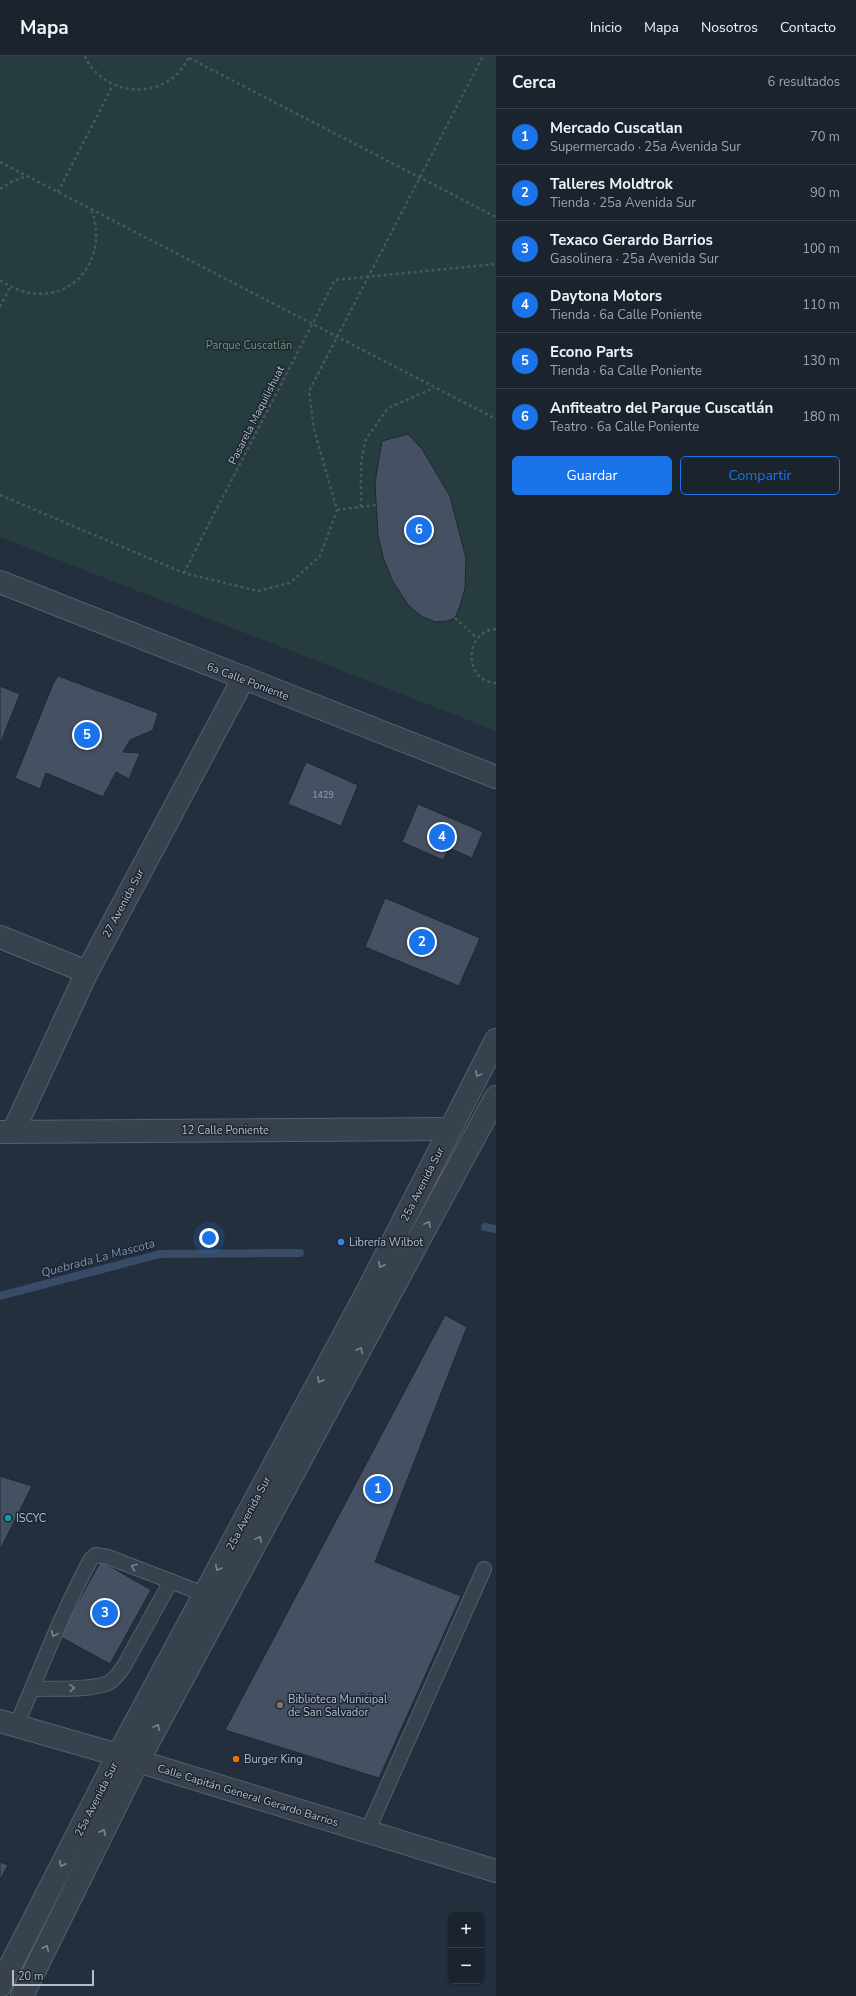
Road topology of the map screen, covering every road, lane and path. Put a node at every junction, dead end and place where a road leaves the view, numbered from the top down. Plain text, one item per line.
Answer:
1 (85, 56) edge
2 (483, 56) edge
3 (189, 57) edge
4 (113, 85) junction
5 (0, 162) edge
6 (26, 176) junction
7 (420, 178) junction
8 (0, 189) edge
9 (58, 192) junction
10 (92, 210) junction
11 (496, 217) edge
12 (496, 264) edge
13 (0, 280) edge
14 (10, 288) junction
15 (0, 307) edge
16 (338, 338) junction
17 (435, 388) junction
18 (496, 419) edge
19 (0, 495) edge
20 (376, 505) dead end
21 (361, 507) junction
22 (337, 510) junction
23 (184, 573) junction
24 (0, 582) edge
25 (456, 618) dead end
26 (496, 629) edge
27 (477, 638) junction
28 (243, 679) junction
29 (496, 683) edge
30 (496, 777) edge
31 (0, 937) edge
32 (87, 972) junction
33 (496, 1040) edge
34 (496, 1097) edge
35 (449, 1129) junction
36 (6, 1132) edge
37 (484, 1569) dead end
38 (171, 1581) junction
39 (204, 1594) junction
40 (33, 1689) junction
41 (8, 1724) edge
42 (118, 1755) junction
43 (138, 1761) junction
44 (367, 1832) junction
45 (496, 1871) edge
46 (0, 1986) edge
47 (22, 1996) edge

1 - 4 path
2 - 7 path
3 - 4 path
3 - 7 path
4 - 9 path
5 - 6 path
6 - 8 path
6 - 9 path
7 - 11 path
7 - 16 path
9 - 10 path
10 - 14 path
10 - 16 path
12 - 23 path, Pasarela Maquilishuat, bridge
13 - 14 path
14 - 15 path
16 - 17 path
16 - 22 path
17 - 18 path
17 - 21 path
19 - 23 path
20 - 21 path
21 - 22 path
22 - 23 path
24 - 28 street, 6a Calle Poniente
25 - 27 path
26 - 27 path
27 - 29 path
28 - 30 street, 6a Calle Poniente
28 - 32 street, 27 Avenida Sur
31 - 32 street
32 - 36 street, 27 Avenida Sur
33 -> 35 street, 25a Avenida Sur
43 -> 34 street, 25a Avenida Sur
35 - 36 street, 12 Calle Poniente
35 -> 39 street, 25a Avenida Sur
37 - 44 lane
38 - 39 lane
40 -> 38 lane
38 -> 40 lane
39 - 42 street, 25a Avenida Sur
40 - 41 lane
41 - 42 street, Calle Capitán General Gerardo Barrios
42 - 43 street, Calle Capitán General Gerardo Barrios
42 -> 46 street, 25a Avenida Sur
43 - 44 street, Calle Capitán General Gerardo Barrios
47 -> 43 street, 25a Avenida Sur
44 - 45 street, Calle Capitán General Gerardo Barrios

